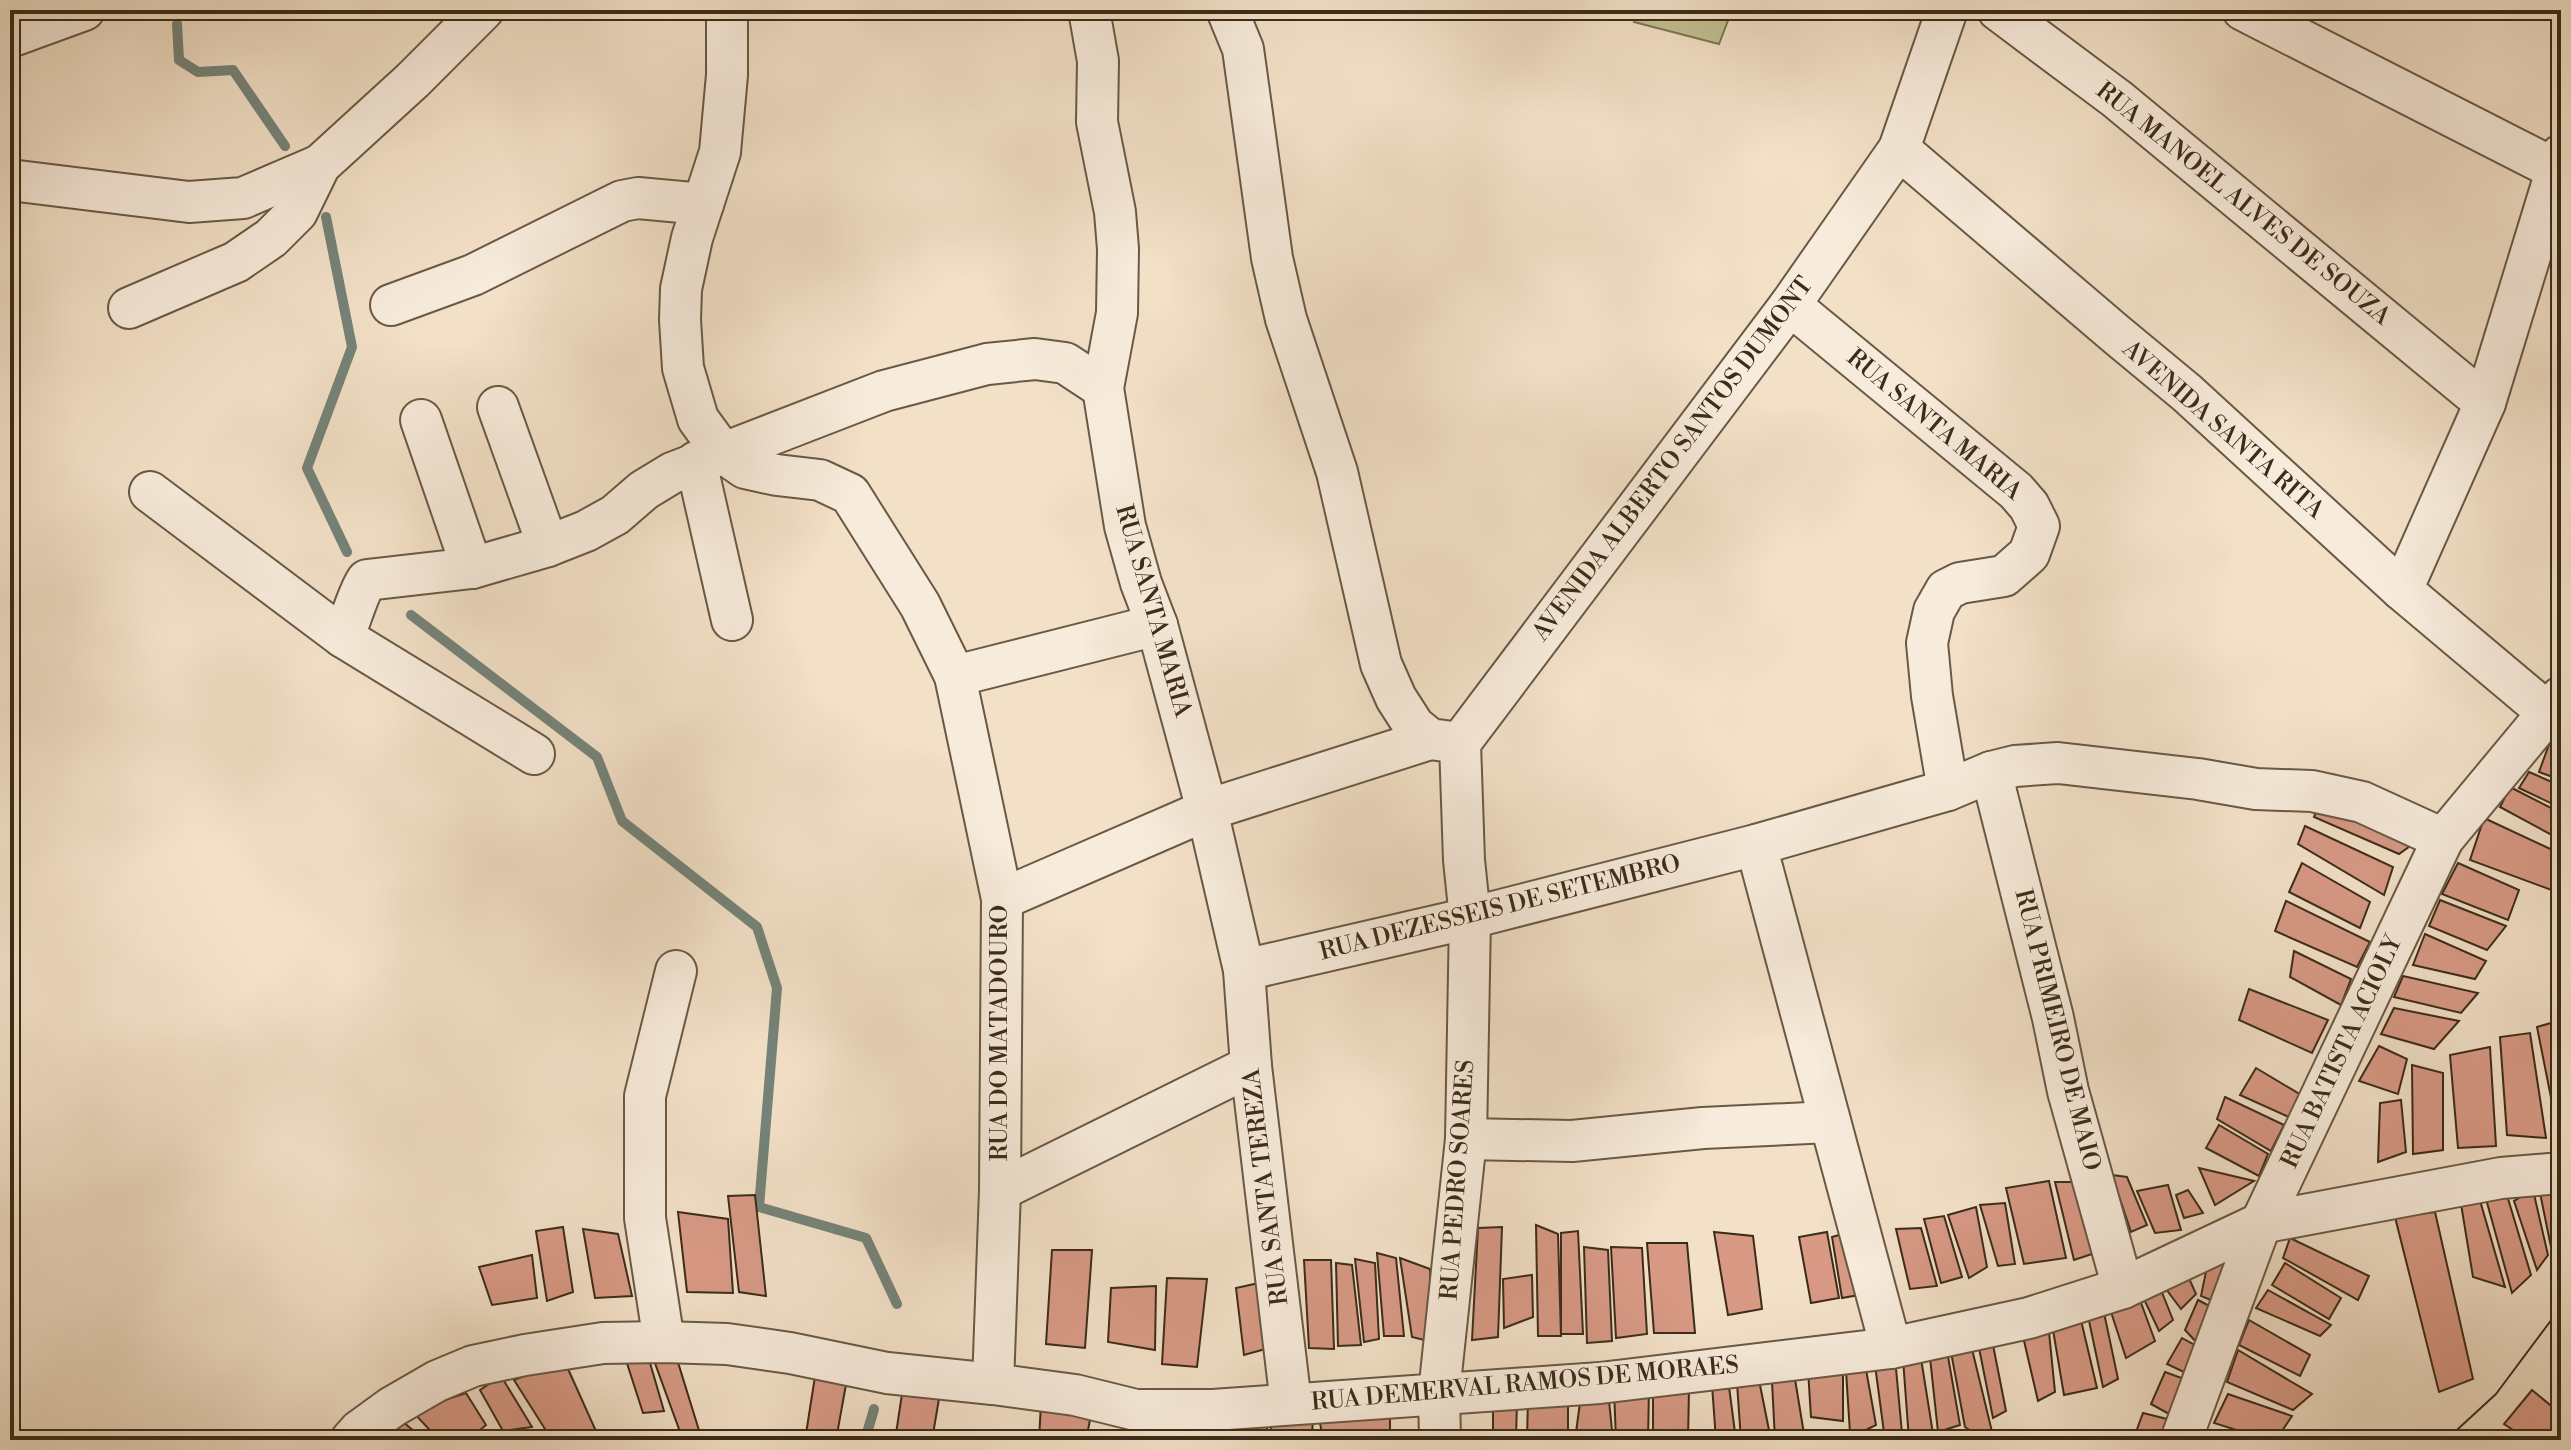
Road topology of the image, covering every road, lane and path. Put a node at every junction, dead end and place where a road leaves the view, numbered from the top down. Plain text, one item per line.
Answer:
1 (84, 10) edge
2 (483, 10) edge
3 (727, 10) edge
4 (1089, 10) edge
5 (1227, 10) edge
6 (1947, 10) edge
7 (1998, 10) edge
8 (2243, 10) edge
9 (10, 37) edge
10 (1899, 149) junction
11 (2558, 162) edge
12 (320, 165) junction
13 (10, 180) edge
14 (703, 204) junction
15 (391, 305) dead end
16 (1790, 305) junction
17 (129, 308) dead end
18 (1103, 388) junction
19 (2485, 403) junction
20 (498, 407) dead end
21 (421, 420) dead end
22 (709, 457) junction
23 (150, 492) dead end
24 (548, 546) junction
25 (472, 568) junction
26 (2402, 590) junction
27 (732, 620) dead end
28 (1157, 625) junction
29 (343, 637) junction
30 (955, 676) junction
31 (2554, 704) edge
32 (1445, 741) junction
33 (534, 754) dead end
34 (1991, 772) junction
35 (1948, 790) junction
36 (1207, 810) junction
37 (2443, 839) junction
38 (1756, 845) junction
39 (1002, 899) junction
40 (1470, 918) junction
41 (1244, 970) junction
42 (676, 971) dead end
43 (1251, 1066) junction
44 (1830, 1122) junction
45 (1466, 1139) junction
46 (2561, 1173) edge
47 (1000, 1190) junction
48 (2261, 1223) junction
49 (2123, 1288) junction
50 (664, 1342) junction
51 (1891, 1348) junction
52 (993, 1384) junction
53 (1439, 1393) junction
54 (1291, 1404) junction
55 (351, 1440) edge
56 (1440, 1440) edge
57 (2181, 1440) edge

1 - 9 street
2 - 12 street
3 - 14 street, RUA DO MATADOURO
4 - 18 street, RUA SANTA MARIA
5 - 32 street
6 - 10 street, AVENIDA ALBERTO SANTOS DUMONT
7 - 19 street, RUA MANOEL ALVES DE SOUZA
8 - 11 street
10 - 16 street, AVENIDA ALBERTO SANTOS DUMONT
10 - 26 street, AVENIDA SANTA RITA
11 - 19 street
12 - 13 street
12 - 17 street
14 - 15 street
14 - 22 street, RUA DO MATADOURO
16 - 32 street, AVENIDA ALBERTO SANTOS DUMONT
16 - 35 street, RUA SANTA MARIA
18 - 22 street
18 - 28 street, RUA SANTA MARIA
19 - 26 street
20 - 24 street
21 - 25 street
22 - 24 street
22 - 27 street
22 - 30 street, RUA DO MATADOURO
23 - 29 street
24 - 25 street
25 - 29 street
26 - 31 street, AVENIDA SANTA RITA
28 - 30 street
28 - 36 street, RUA SANTA MARIA
29 - 33 street
30 - 39 street, RUA DO MATADOURO
31 - 37 street, RUA BATISTA ACIOLY
32 - 36 street
32 - 40 street
34 - 35 street, RUA DEZESSEIS DE SETEMBRO
34 - 37 street, RUA DEZESSEIS DE SETEMBRO
34 - 49 street, RUA PRIMEIRO DE MAIO
35 - 38 street, RUA DEZESSEIS DE SETEMBRO
36 - 39 street
36 - 41 street, RUA SANTA MARIA
37 - 48 street, RUA BATISTA ACIOLY
38 - 40 street, RUA DEZESSEIS DE SETEMBRO
38 - 44 street
39 - 47 street, RUA DO MATADOURO
40 - 41 street, RUA DEZESSEIS DE SETEMBRO
40 - 45 street, RUA PEDRO SOARES
41 - 43 street, RUA SANTA TEREZA
42 - 50 street
43 - 47 street
43 - 54 street, RUA SANTA TEREZA
44 - 45 street
44 - 51 street
45 - 53 street, RUA PEDRO SOARES
46 - 48 street, RUA DEMERVAL RAMOS DE MORAES
47 - 52 street, RUA DO MATADOURO
48 - 49 street, RUA DEMERVAL RAMOS DE MORAES
48 - 57 street, RUA BATISTA ACIOLY
49 - 51 street, RUA DEMERVAL RAMOS DE MORAES
50 - 52 street, RUA DEMERVAL RAMOS DE MORAES
50 - 55 street, RUA DEMERVAL RAMOS DE MORAES
51 - 53 street, RUA DEMERVAL RAMOS DE MORAES
52 - 54 street, RUA DEMERVAL RAMOS DE MORAES
53 - 54 street, RUA DEMERVAL RAMOS DE MORAES
53 - 56 street, RUA PEDRO SOARES

